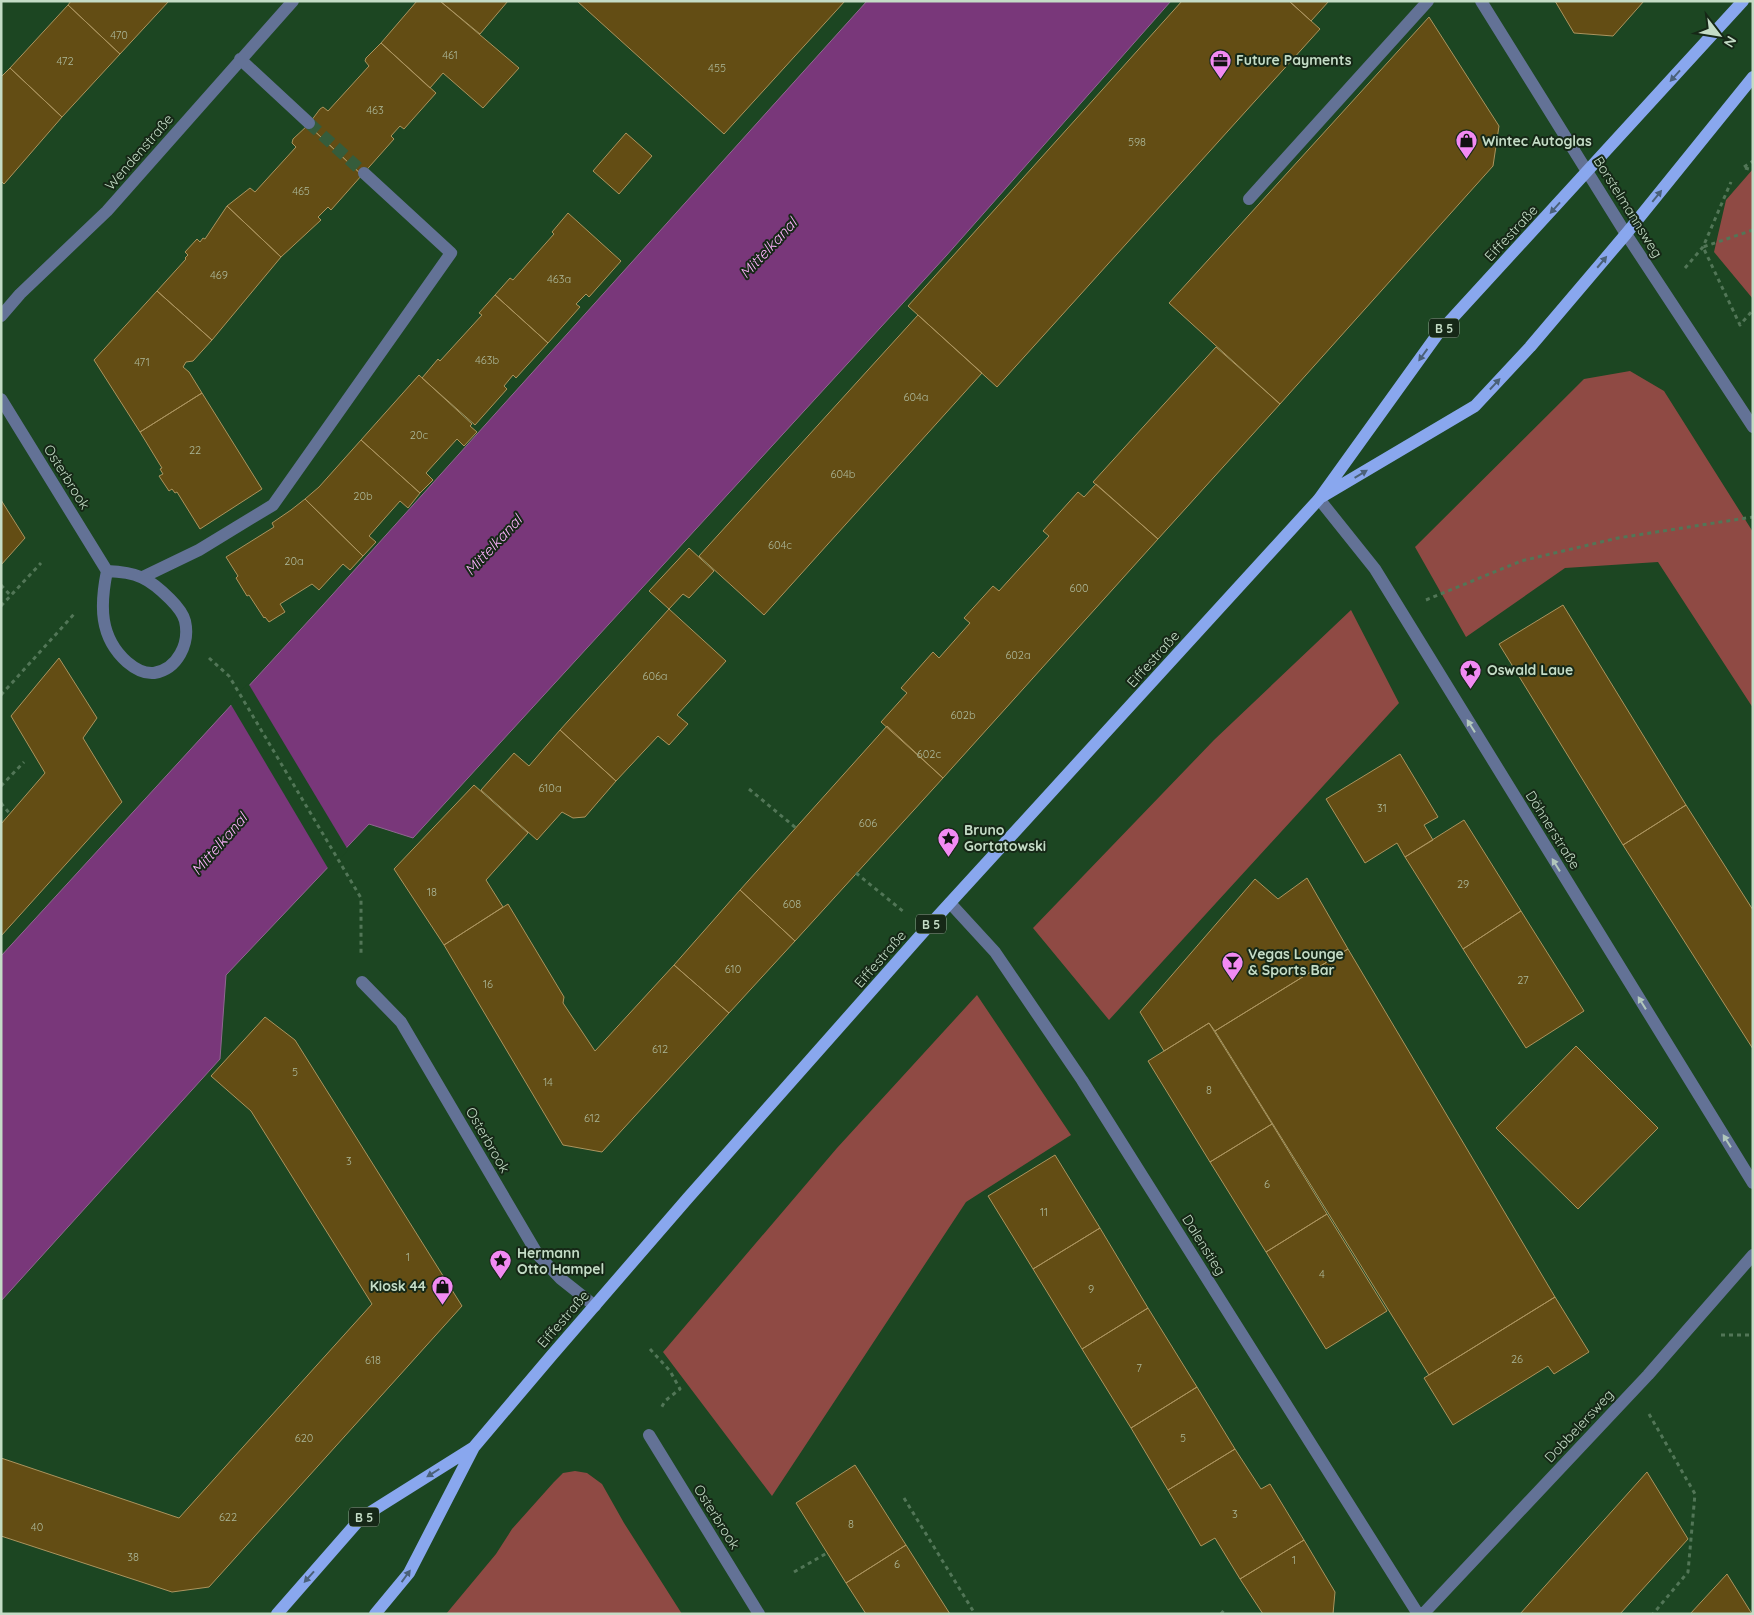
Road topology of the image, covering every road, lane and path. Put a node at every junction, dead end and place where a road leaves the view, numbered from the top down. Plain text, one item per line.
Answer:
1 (293, 1) edge
2 (1428, 1) edge
3 (1481, 1) edge
4 (1743, 1) edge
5 (240, 59) junction
6 (1753, 77) edge
7 (309, 123) tunnel mouth
8 (1753, 161) edge
9 (1753, 170) edge
10 (1588, 172) junction
11 (364, 173) tunnel mouth
12 (1731, 182) dead end
13 (1250, 199) dead end
14 (1753, 230) edge
15 (1626, 234) junction
16 (1703, 248) junction
17 (1685, 268) dead end
18 (1753, 310) edge
19 (1, 316) edge
20 (1, 399) edge
21 (1753, 427) edge
22 (1319, 499) junction
23 (1753, 517) edge
24 (41, 563) dead end
25 (107, 571) junction
26 (144, 577) junction
27 (1, 585) edge
28 (103, 593) junction
29 (11, 596) junction
30 (1, 606) edge
31 (1400, 611) junction
32 (228, 676) dead end
33 (1, 695) edge
34 (24, 762) dead end
35 (1, 786) edge
36 (749, 788) dead end
37 (1, 803) edge
38 (10, 814) dead end
39 (796, 828) dead end
40 (856, 873) dead end
41 (950, 903) junction
42 (926, 929) junction
43 (362, 982) joint
44 (1753, 1183) edge
45 (1753, 1255) edge
46 (595, 1306) junction
47 (650, 1349) dead end
48 (680, 1389) dead end
49 (1634, 1389) junction
50 (649, 1435) dead end
51 (474, 1447) junction
52 (904, 1498) dead end
53 (828, 1553) dead end
54 (794, 1572) dead end
55 (277, 1614) edge
56 (376, 1614) edge
57 (759, 1614) edge
58 (974, 1614) edge
59 (1418, 1614) edge
60 (1423, 1614) edge
61 (1654, 1614) edge

1 - 5 street, Wendenstraße
2 - 13 street
3 - 10 street, Borstelmannsweg
4 -> 10 main road, Eiffestraße / B 5
5 - 7 street
5 - 19 street, Wendenstraße
15 -> 6 main road, Eiffestraße / B 5
8 - 9 path
10 - 15 street, Borstelmannsweg
10 -> 22 main road, Eiffestraße / B 5
11 - 26 street
12 - 16 path
14 - 16 path
15 - 21 street, Borstelmannsweg
22 -> 15 main road, Eiffestraße / B 5
16 - 17 path
16 - 18 path
20 - 25 street, Osterbrook
22 - 31 street, Döhnerstraße
22 - 41 main road, Eiffestraße / B 5
23 - 31 path
24 - 29 path
25 - 26 street
25 - 28 street
26 - 28 street
27 - 29 path
28 - 33 path
29 - 30 path
44 -> 31 street, Döhnerstraße
32 - 43 path
34 - 35 path
36 - 39 path
37 - 38 path
40 - 42 path
41 - 42 main road, Eiffestraße / B 5
41 - 59 street, Dalenstieg
42 - 46 main road, Eiffestraße / B 5
43 - 46 street, Osterbrook
45 - 49 street, Dobbelersweg
46 - 51 main road, Eiffestraße / B 5
47 - 48 path
49 - 60 street, Dobbelersweg
49 - 61 path
50 - 57 street, Osterbrook
51 -> 55 main road, Eiffestraße / B 5
56 -> 51 main road, Eiffestraße / B 5
52 - 58 path
53 - 54 path

